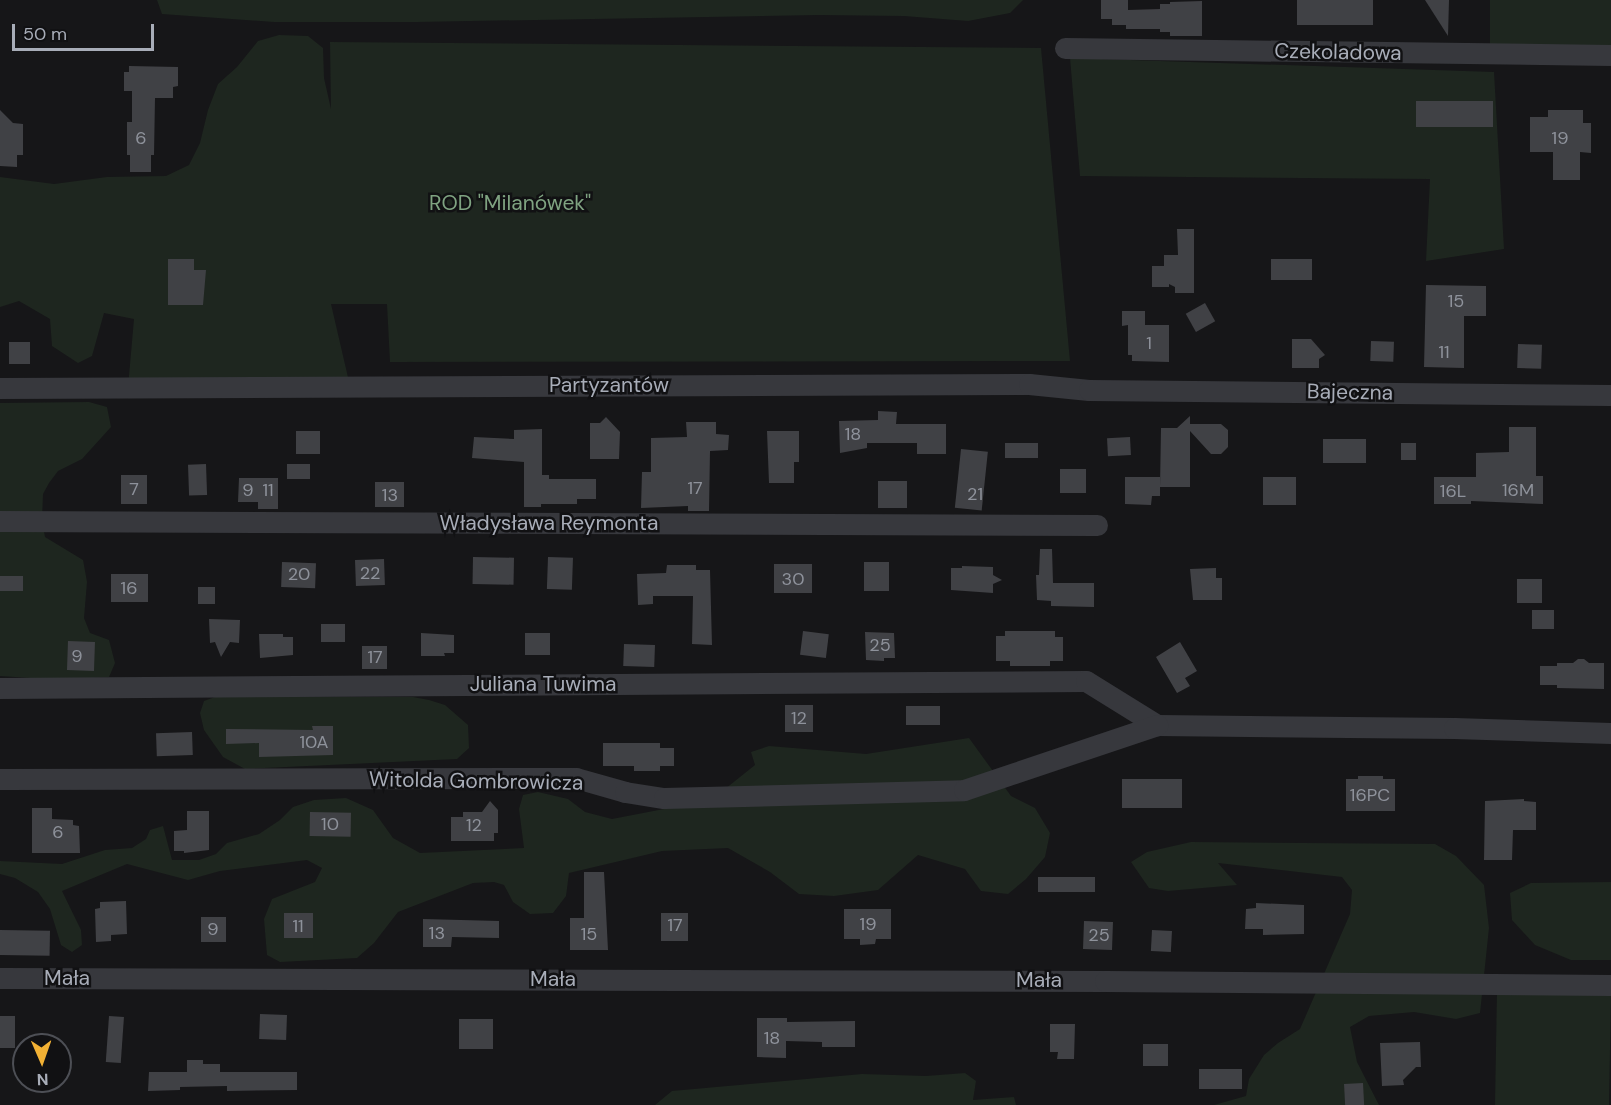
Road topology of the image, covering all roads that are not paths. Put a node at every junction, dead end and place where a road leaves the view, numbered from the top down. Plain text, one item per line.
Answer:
1 (1065, 48) dead end
2 (1611, 55) edge
3 (0, 388) edge
4 (1089, 390) joint
5 (1611, 395) edge
6 (0, 521) edge
7 (1098, 525) dead end
8 (0, 688) edge
9 (1156, 725) junction
10 (1611, 733) edge
11 (0, 779) edge
12 (0, 978) edge
13 (1611, 986) edge

1 - 2 street, Czekoladowa
3 - 4 street, Partyzantów
4 - 5 street, Bajeczna
6 - 7 street, Władysława Reymonta
8 - 9 street, Juliana Tuwima
9 - 10 street
9 - 11 street, Witolda Gombrowicza
12 - 13 street, Mała

